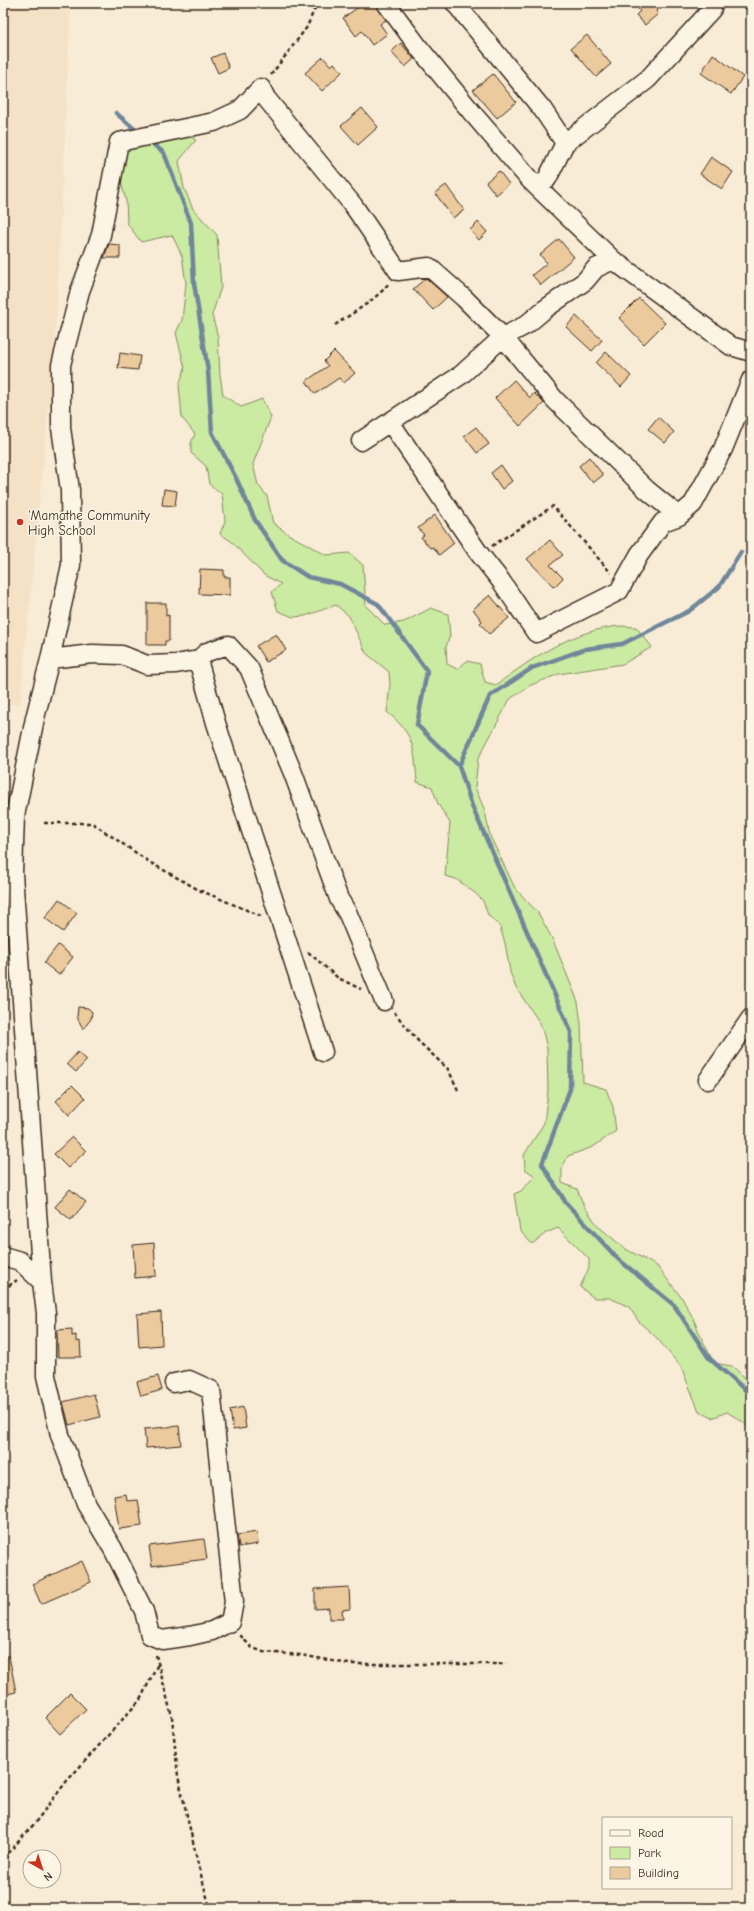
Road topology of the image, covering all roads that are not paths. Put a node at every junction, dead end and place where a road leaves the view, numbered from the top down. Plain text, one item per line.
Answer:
1 (386, 3) edge
2 (455, 3) edge
3 (712, 9) dead end
4 (565, 144) junction
5 (537, 186) junction
6 (613, 260) junction
7 (503, 337) junction
8 (751, 352) edge
9 (751, 380) edge
10 (390, 422) junction
11 (361, 441) dead end
12 (679, 516) junction
13 (50, 659) junction
14 (198, 660) junction
15 (8, 872) edge
16 (384, 1001) road end
17 (751, 1018) edge
18 (323, 1052) dead end
19 (708, 1080) dead end
20 (3, 1256) edge
21 (42, 1282) junction
22 (174, 1383) dead end

1 - 5 street
2 - 4 street
3 - 4 street
4 - 5 street
5 - 6 street
6 - 7 street
6 - 8 street
7 - 10 street
7 - 12 street
7 - 13 street
9 - 12 street
10 - 11 street
10 - 12 street
13 - 14 street
13 - 15 street
14 - 16 street
14 - 18 street
15 - 21 street
17 - 19 street
20 - 21 street
21 - 22 street

